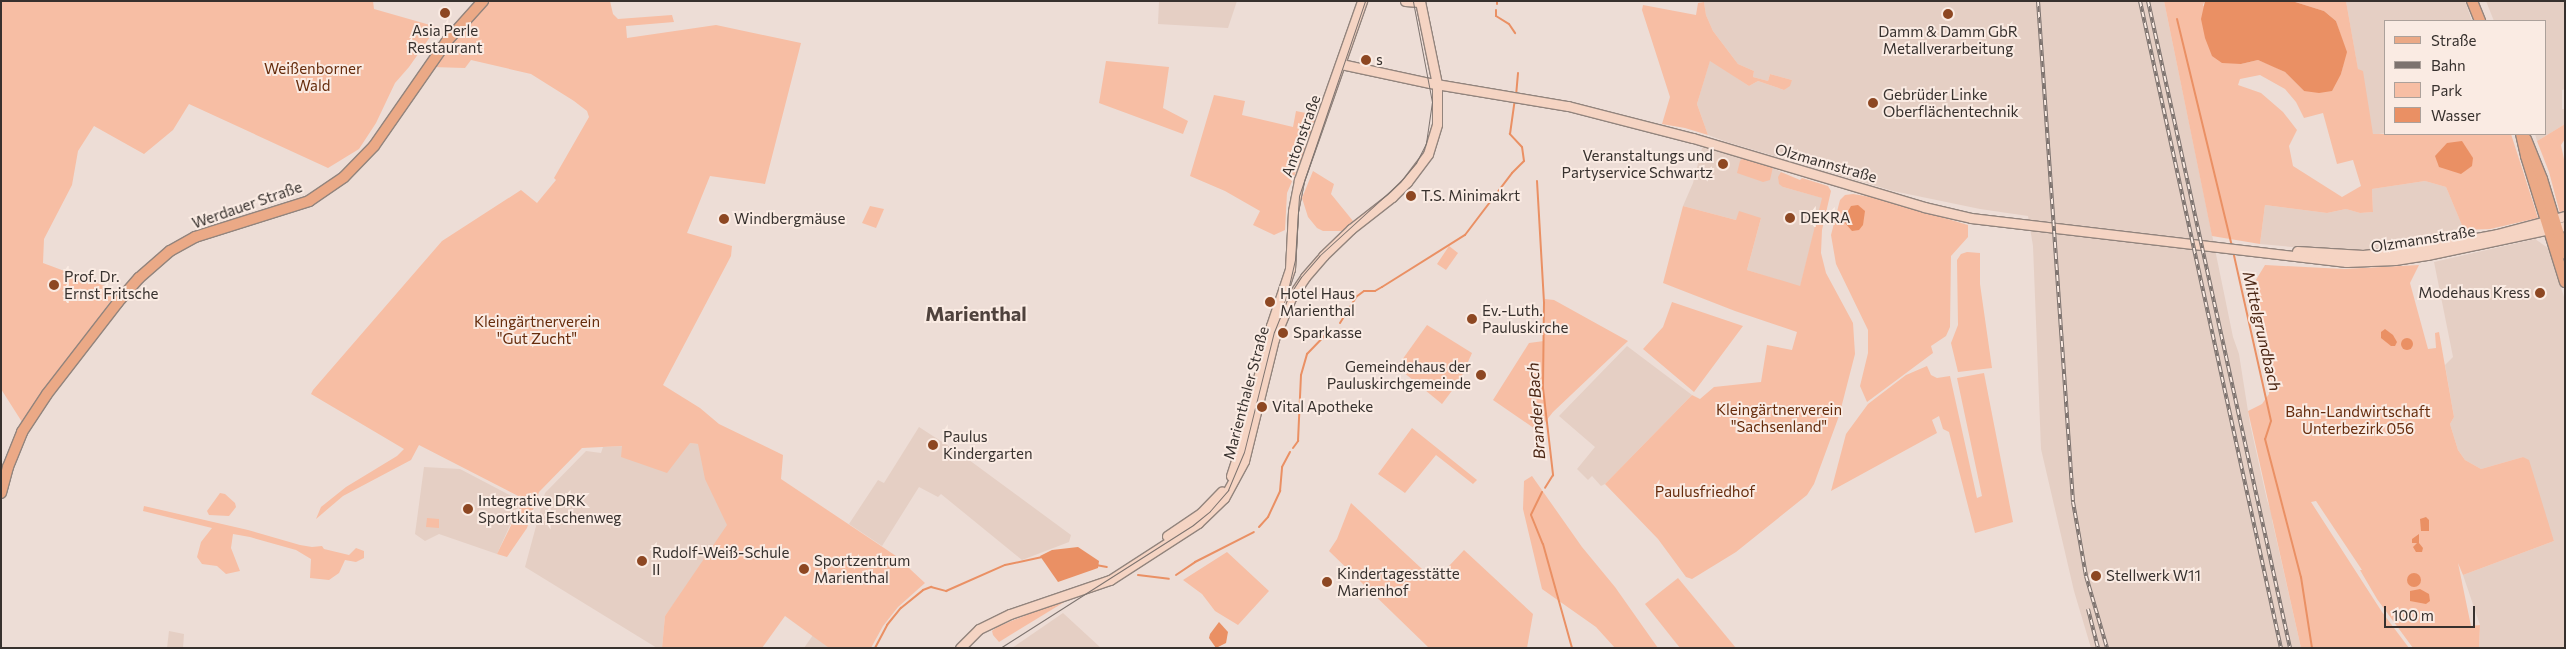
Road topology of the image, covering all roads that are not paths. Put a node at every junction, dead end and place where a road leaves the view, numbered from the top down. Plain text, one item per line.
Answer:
1 (483, 1) edge
2 (1362, 1) edge
3 (1405, 1) edge
4 (2472, 1) edge
5 (1420, 2) edge
6 (2480, 20) edge
7 (1341, 64) junction
8 (1437, 84) junction
9 (2523, 135) edge
10 (2556, 224) edge
11 (2565, 254) edge
12 (1290, 269) junction
13 (1305, 277) junction
14 (2565, 282) edge
15 (1286, 285) joint
16 (1, 493) edge
17 (1025, 608) junction
18 (960, 648) edge

1 - 16 main road, Werdauer Straße
2 - 7 main road, Antonstraße
3 - 5 main road
4 - 6 main road
5 - 8 main road, Marienthaler Straße
7 - 8 main road, Olzmannstraße
7 - 12 main road, Antonstraße
8 - 10 main road, Olzmannstraße
8 - 13 main road, Marienthaler Straße
9 - 10 main road
10 - 11 main road
10 - 14 main road
12 - 13 main road
12 - 15 main road, Antonstraße
13 - 17 main road, Marienthaler Straße
15 - 17 main road, Marienthaler Straße
17 - 18 main road, Marienthaler Straße

